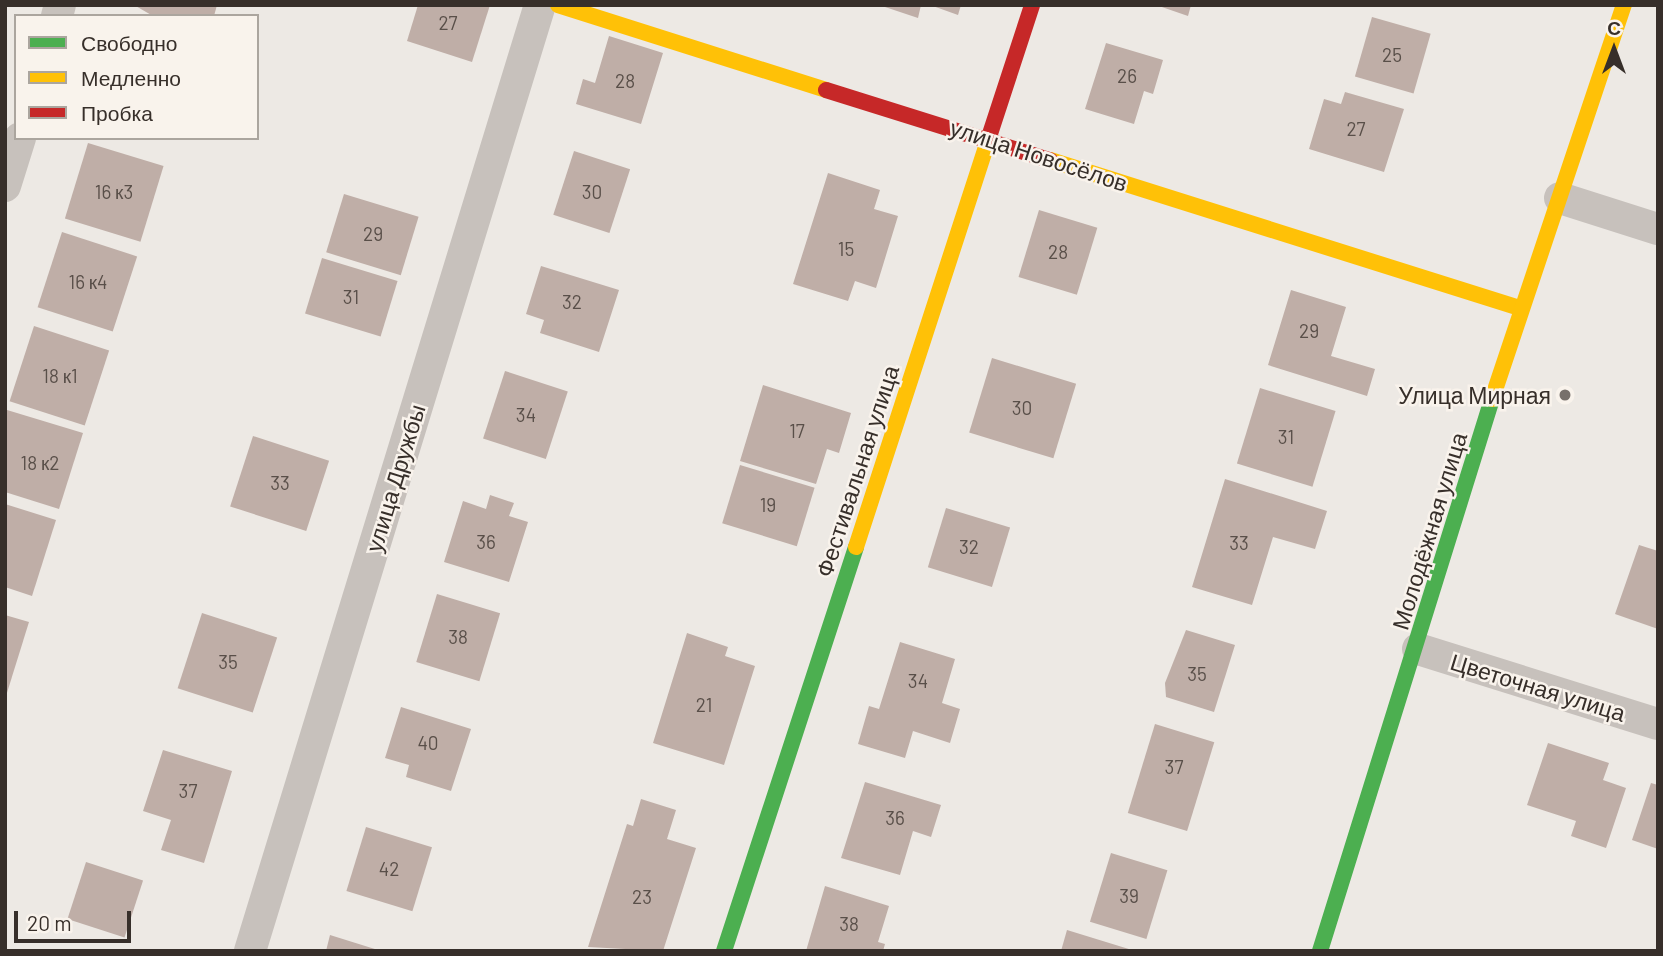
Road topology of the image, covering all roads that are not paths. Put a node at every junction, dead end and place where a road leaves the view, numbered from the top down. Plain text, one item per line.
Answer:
1 (540, 5) edge
2 (558, 5) edge
3 (1032, 5) edge
4 (1624, 5) edge
5 (990, 139) junction
6 (19, 140) edge
7 (5, 186) edge
8 (1560, 198) junction
9 (1658, 229) edge
10 (1519, 308) junction
11 (1418, 649) junction
12 (1658, 724) edge
13 (250, 951) edge
14 (724, 951) edge
15 (1320, 951) edge

1 - 13 street, улица Дружбы
2 - 5 street, улица Новосёлов
3 - 5 street, Фестивальная улица
4 - 8 street, Молодёжная улица
5 - 10 street, улица Новосёлов
5 - 14 street, Фестивальная улица
6 - 7 street
8 - 9 street
8 - 10 street, Молодёжная улица
10 - 11 street, Молодёжная улица
11 - 12 street, Цветочная улица
11 - 15 street, Молодёжная улица

